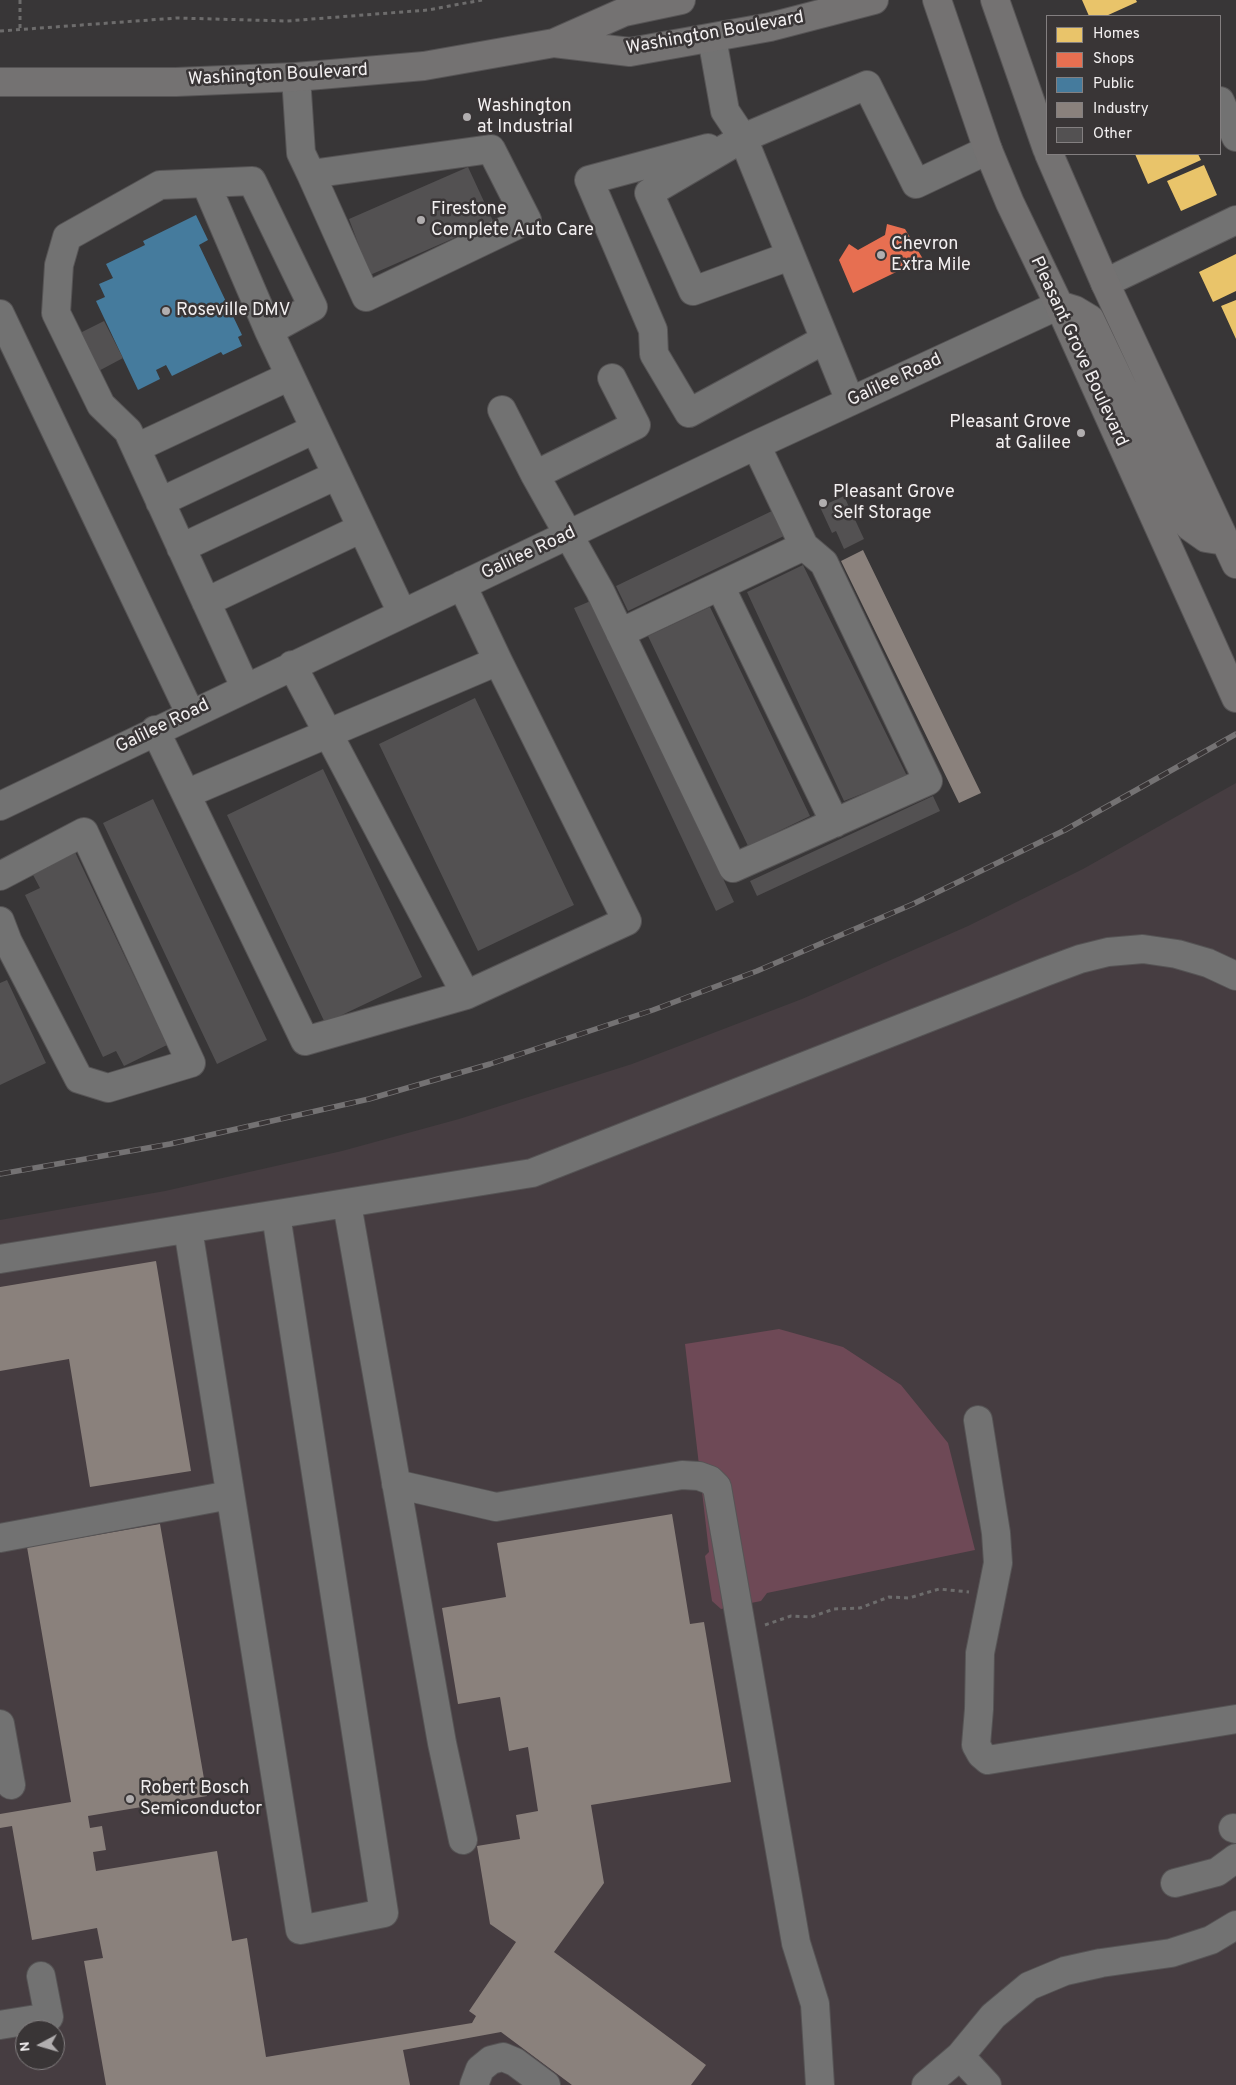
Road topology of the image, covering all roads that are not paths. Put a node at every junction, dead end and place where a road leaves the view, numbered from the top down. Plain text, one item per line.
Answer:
1 (681, 0) edge
2 (874, 0) edge
3 (938, 0) edge
4 (995, 0) edge
5 (712, 38) junction
6 (554, 43) junction
7 (296, 77) junction
8 (0, 82) edge
9 (1221, 103) edge
10 (1236, 137) edge
11 (743, 138) junction
12 (1046, 146) edge
13 (988, 150) junction
14 (1049, 155) edge
15 (311, 174) junction
16 (206, 184) junction
17 (1236, 220) edge
18 (790, 256) junction
19 (1105, 283) junction
20 (1059, 306) junction
21 (0, 314) edge
22 (269, 331) junction
23 (824, 340) junction
24 (290, 376) junction
25 (612, 378) dead end
26 (850, 401) junction
27 (502, 410) dead end
28 (315, 429) junction
29 (756, 446) junction
30 (136, 448) junction
31 (337, 475) junction
32 (534, 475) junction
33 (160, 502) junction
34 (362, 528) junction
35 (568, 536) junction
36 (804, 546) junction
37 (181, 548) junction
38 (1230, 553) edge
39 (462, 585) junction
40 (720, 586) junction
41 (206, 602) junction
42 (402, 613) junction
43 (620, 633) junction
44 (498, 661) junction
45 (292, 665) junction
46 (245, 687) junction
47 (1236, 698) edge
48 (190, 714) junction
49 (155, 730) junction
50 (328, 732) junction
51 (186, 794) junction
52 (0, 806) edge
53 (835, 823) junction
54 (0, 876) edge
55 (3, 936) edge
56 (1236, 976) edge
57 (466, 995) junction
58 (347, 1204) junction
59 (276, 1215) junction
60 (188, 1229) junction
61 (0, 1260) edge
62 (978, 1420) dead end
63 (396, 1484) junction
64 (230, 1495) junction
65 (0, 1538) edge
66 (1236, 1719) edge
67 (0, 1724) edge
68 (11, 1785) dead end
69 (464, 1840) dead end
70 (1236, 1858) edge
71 (1175, 1883) dead end
72 (1236, 1925) edge
73 (41, 1976) dead end
74 (0, 2025) edge
75 (960, 2056) junction
76 (474, 2085) edge
77 (546, 2085) edge
78 (820, 2085) edge
79 (926, 2085) edge
80 (987, 2085) edge

1 - 6 main road, Washington Boulevard
2 - 5 main road, Washington Boulevard
3 - 13 main road, Pleasant Grove Boulevard
4 - 12 main road
5 - 6 main road, Washington Boulevard
5 - 11 street
6 - 7 main road, Washington Boulevard
7 - 8 main road, Washington Boulevard
7 - 15 street
9 - 10 street
11 - 13 street
11 - 18 street
11 - 18 street
11 - 23 street
13 - 20 main road, Pleasant Grove Boulevard
14 - 19 main road
15 - 15 street
16 - 22 street
16 - 22 street
16 - 30 street
17 - 19 street
18 - 23 street
19 - 38 main road
20 - 26 street, Galilee Road
20 - 38 main road
20 - 47 main road, Pleasant Grove Boulevard
21 - 48 street
22 - 24 street
23 - 26 street
24 - 28 street
24 - 30 street
25 - 32 street
26 - 29 street, Galilee Road
27 - 32 street
28 - 31 street
28 - 33 street
29 - 35 street, Galilee Road
29 - 36 street
30 - 33 street
31 - 34 street
31 - 37 street
32 - 35 street
33 - 37 street
34 - 41 street
34 - 42 street
35 - 39 street, Galilee Road
35 - 43 street
36 - 40 street
36 - 53 street
37 - 41 street
39 - 42 street, Galilee Road
39 - 44 street
40 - 43 street
40 - 53 street
41 - 46 street
42 - 45 street, Galilee Road
43 - 53 street
44 - 50 street
44 - 57 street
45 - 46 street, Galilee Road
45 - 50 street
46 - 48 street, Galilee Road
48 - 49 street, Galilee Road
49 - 51 street
49 - 52 street, Galilee Road
50 - 51 street
50 - 57 street
51 - 57 street
54 - 55 street
56 - 58 street
58 - 59 street
58 - 63 street
59 - 60 street
59 - 64 street
60 - 61 street
60 - 64 street
62 - 66 street
63 - 69 street
63 - 78 street
64 - 65 street
67 - 68 street
70 - 71 street
72 - 75 street
73 - 74 street
75 - 79 street
75 - 80 street
76 - 77 street

